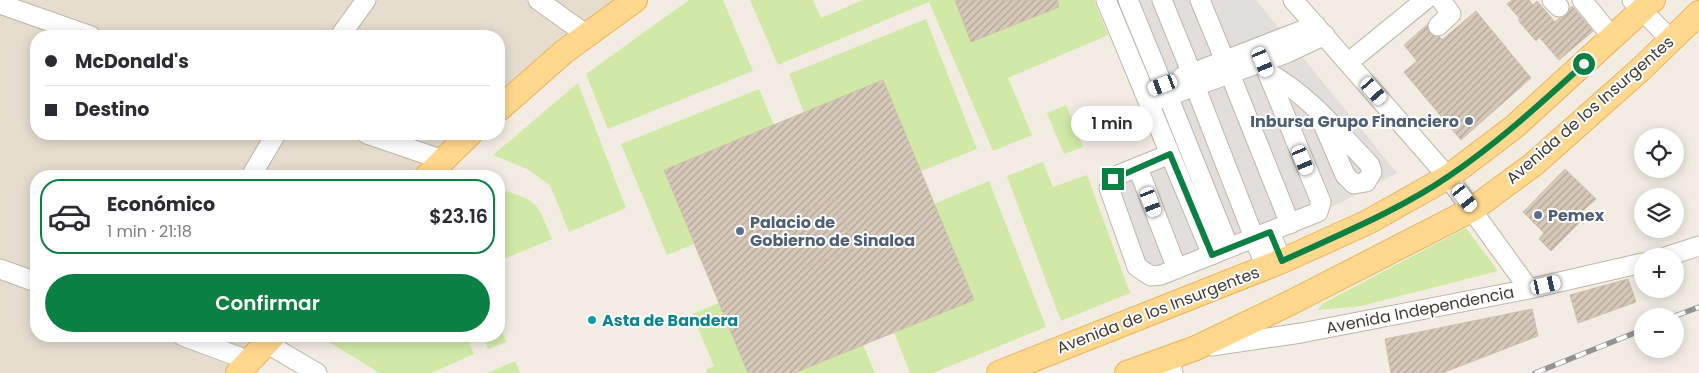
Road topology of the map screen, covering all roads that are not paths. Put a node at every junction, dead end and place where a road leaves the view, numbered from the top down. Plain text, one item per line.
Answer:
1 (366, 0) edge
2 (538, 0) edge
3 (635, 0) edge
4 (1106, 0) edge
5 (1128, 0) edge
6 (1162, 0) edge
7 (1200, 0) edge
8 (1293, 0) edge
9 (1425, 0) edge
10 (1441, 0) edge
11 (1582, 0) edge
12 (0, 4) edge
13 (1642, 4) edge
14 (1699, 13) edge
15 (1438, 26) dead end
16 (74, 30) edge
17 (344, 30) edge
18 (1320, 30) junction
19 (587, 34) junction
20 (1612, 37) junction
21 (1670, 40) junction
22 (1349, 62) junction
23 (1227, 67) junction
24 (1265, 67) junction
25 (1193, 80) junction
26 (1166, 90) junction
27 (1147, 98) junction
28 (505, 103) edge
29 (1318, 112) dead end
30 (272, 140) edge
31 (380, 140) edge
32 (464, 140) edge
33 (1170, 154) junction
34 (435, 168) edge
35 (1138, 168) junction
36 (255, 170) edge
37 (1448, 177) junction
38 (1473, 209) junction
39 (1290, 224) junction
40 (1262, 235) junction
41 (1699, 246) edge
42 (1220, 251) junction
43 (1684, 251) edge
44 (1274, 264) junction
45 (1634, 265) edge
46 (0, 269) edge
47 (1177, 269) junction
48 (30, 280) edge
49 (1529, 289) junction
50 (195, 342) edge
51 (268, 342) edge
52 (273, 342) edge
53 (1196, 348) junction
54 (1171, 365) edge
55 (244, 367) edge
56 (317, 373) edge
57 (999, 373) edge
58 (1127, 373) edge

1 - 17 street
2 - 19 street
3 - 19 main road
4 - 27 street
5 - 26 street
6 - 25 street
7 - 23 street
8 - 18 street
9 - 22 street
10 - 15 street
11 - 20 street
12 - 16 street
13 - 20 main road, Avenida de los Insurgentes
13 - 21 street
14 - 21 main road, Avenida de los Insurgentes
18 - 22 street
18 - 23 street
18 - 24 street
19 - 28 main road
20 - 37 main road, Avenida de los Insurgentes
21 - 38 main road, Avenida de los Insurgentes
22 - 37 street
23 - 24 street
23 - 25 street
23 - 39 street
24 - 29 street
24 - 39 street
25 - 26 street
25 - 40 street
26 - 27 street
26 - 42 street
27 - 33 street
30 - 36 street
31 - 34 street
32 - 34 main road
33 - 35 street
33 - 42 street
35 - 47 street
35 - 47 street
37 - 38 street
37 - 44 main road, Avenida de los Insurgentes
38 - 49 street
38 - 53 main road, Avenida de los Insurgentes
39 - 40 street
40 - 42 street
40 - 44 street
41 - 43 street
42 - 47 street
44 - 57 main road, Avenida de los Insurgentes
45 - 49 street, Avenida Independencia
46 - 48 street
49 - 53 street, Avenida Independencia
50 - 55 street
51 - 55 main road
52 - 56 street
53 - 54 main road, Avenida de los Insurgentes
54 - 58 main road, Avenida de los Insurgentes

